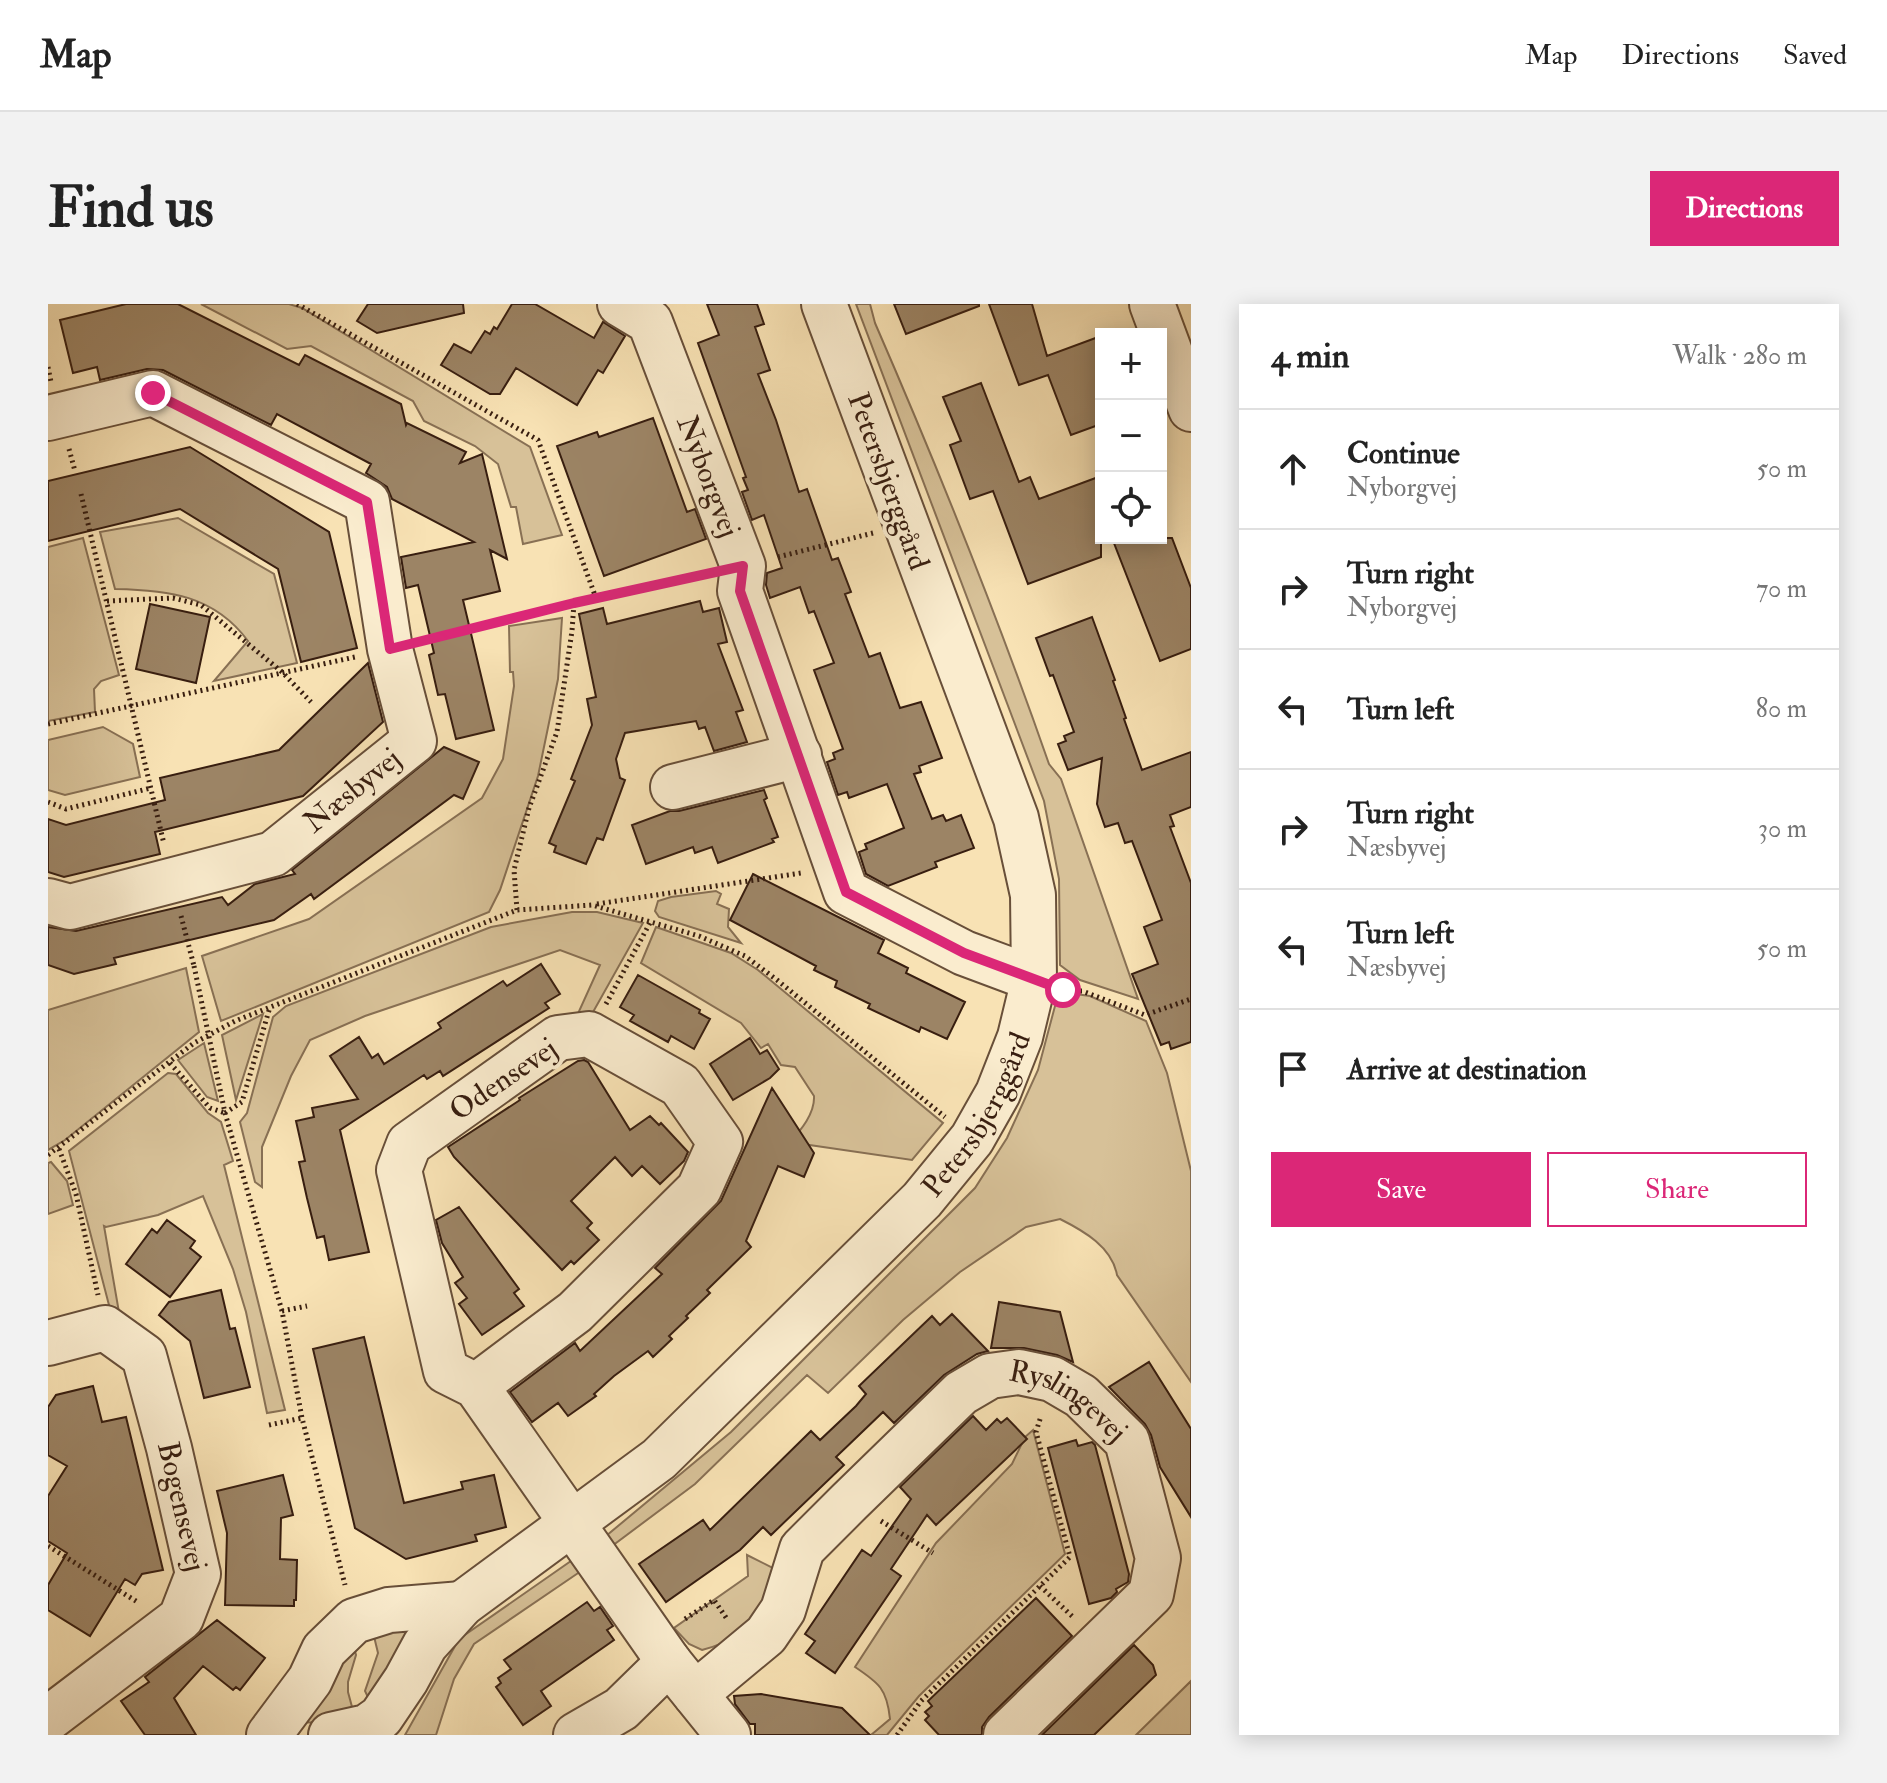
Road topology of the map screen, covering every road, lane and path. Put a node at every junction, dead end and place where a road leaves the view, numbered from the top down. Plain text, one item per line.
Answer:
1 (297, 304) edge
2 (620, 304) edge
3 (824, 304) edge
4 (1152, 304) edge
5 (1191, 409) edge
6 (48, 418) edge
7 (81, 494) dead end
8 (905, 525) junction
9 (743, 566) junction
10 (596, 598) junction
11 (107, 601) junction
12 (574, 603) junction
13 (390, 649) junction
14 (282, 672) junction
15 (311, 702) dead end
16 (132, 705) junction
17 (48, 724) edge
18 (799, 755) junction
19 (673, 787) dead end
20 (151, 788) junction
21 (48, 802) edge
22 (835, 868) junction
23 (172, 882) junction
24 (48, 901) edge
25 (592, 905) junction
26 (517, 910) junction
27 (651, 921) junction
28 (1034, 979) junction
29 (1191, 999) edge
30 (270, 1007) junction
31 (589, 1034) junction
32 (170, 1063) junction
33 (225, 1113) junction
34 (972, 1139) junction
35 (59, 1149) junction
36 (48, 1155) edge
37 (307, 1306) dead end
38 (282, 1311) junction
39 (105, 1328) junction
40 (48, 1343) edge
41 (1052, 1379) junction
42 (476, 1386) junction
43 (302, 1418) junction
44 (269, 1425) dead end
45 (849, 1502) junction
46 (573, 1524) junction
47 (48, 1546) edge
48 (933, 1553) dead end
49 (1040, 1586) junction
50 (462, 1604) junction
51 (354, 1621) junction
52 (167, 1631) junction
53 (1101, 1643) junction
54 (749, 1649) junction
55 (681, 1659) junction
56 (61, 1715) edge
57 (269, 1735) edge
58 (331, 1735) edge
59 (576, 1735) edge
60 (728, 1735) edge
61 (897, 1735) edge
62 (1006, 1735) edge

1 - 10 path
2 - 9 street, Nyborgvej
3 - 8 street, Petersbjerggård
4 - 5 street
6 - 13 street, Næsbyvej
7 - 11 path
8 - 9 path
8 - 28 street, Petersbjerggård
9 - 10 path
9 - 18 street, Nyborgvej
10 - 12 path
11 - 14 path
11 - 16 path
12 - 13 path
12 - 26 path
13 - 14 path
13 - 23 street, Næsbyvej
14 - 15 path
14 - 16 path
16 - 17 path
16 - 20 path
18 - 19 street
18 - 22 street, Nyborgvej
20 - 21 path
20 - 23 path
22 - 25 path
22 - 28 street, Nyborgvej
23 - 24 street, Næsbyvej
23 - 33 path, bridge
25 - 26 path
25 - 27 path
26 - 30 path
27 - 31 path
27 - 34 path
28 - 29 path
28 - 34 street, Petersbjerggård
30 - 32 path
30 - 33 path
31 - 42 street, Odensevej
31 - 42 street, Odensevej
32 - 33 path
32 - 35 path
33 - 38 path
34 - 46 street, Petersbjerggård
35 - 36 path
35 - 39 path
37 - 38 path
38 - 43 path
39 - 40 street
39 - 52 street, Bogensevej
41 - 45 street, Ryslingevej
41 - 49 path
41 - 53 street, Ryslingevej
42 - 46 street, Odensevej
43 - 44 path
43 - 51 path
45 - 48 path
45 - 54 street, Ryslingevej
46 - 50 street, Petersbjerggård
46 - 55 street
47 - 52 path
49 - 53 path
49 - 61 path
50 - 51 street
50 - 58 street, Petersbjerggård
51 - 57 street
52 - 56 street, Bogensevej
53 - 62 street, Ryslingevej
54 - 55 street, Ryslingevej
54 - 55 path
55 - 59 street, Ryslingevej
55 - 60 street

